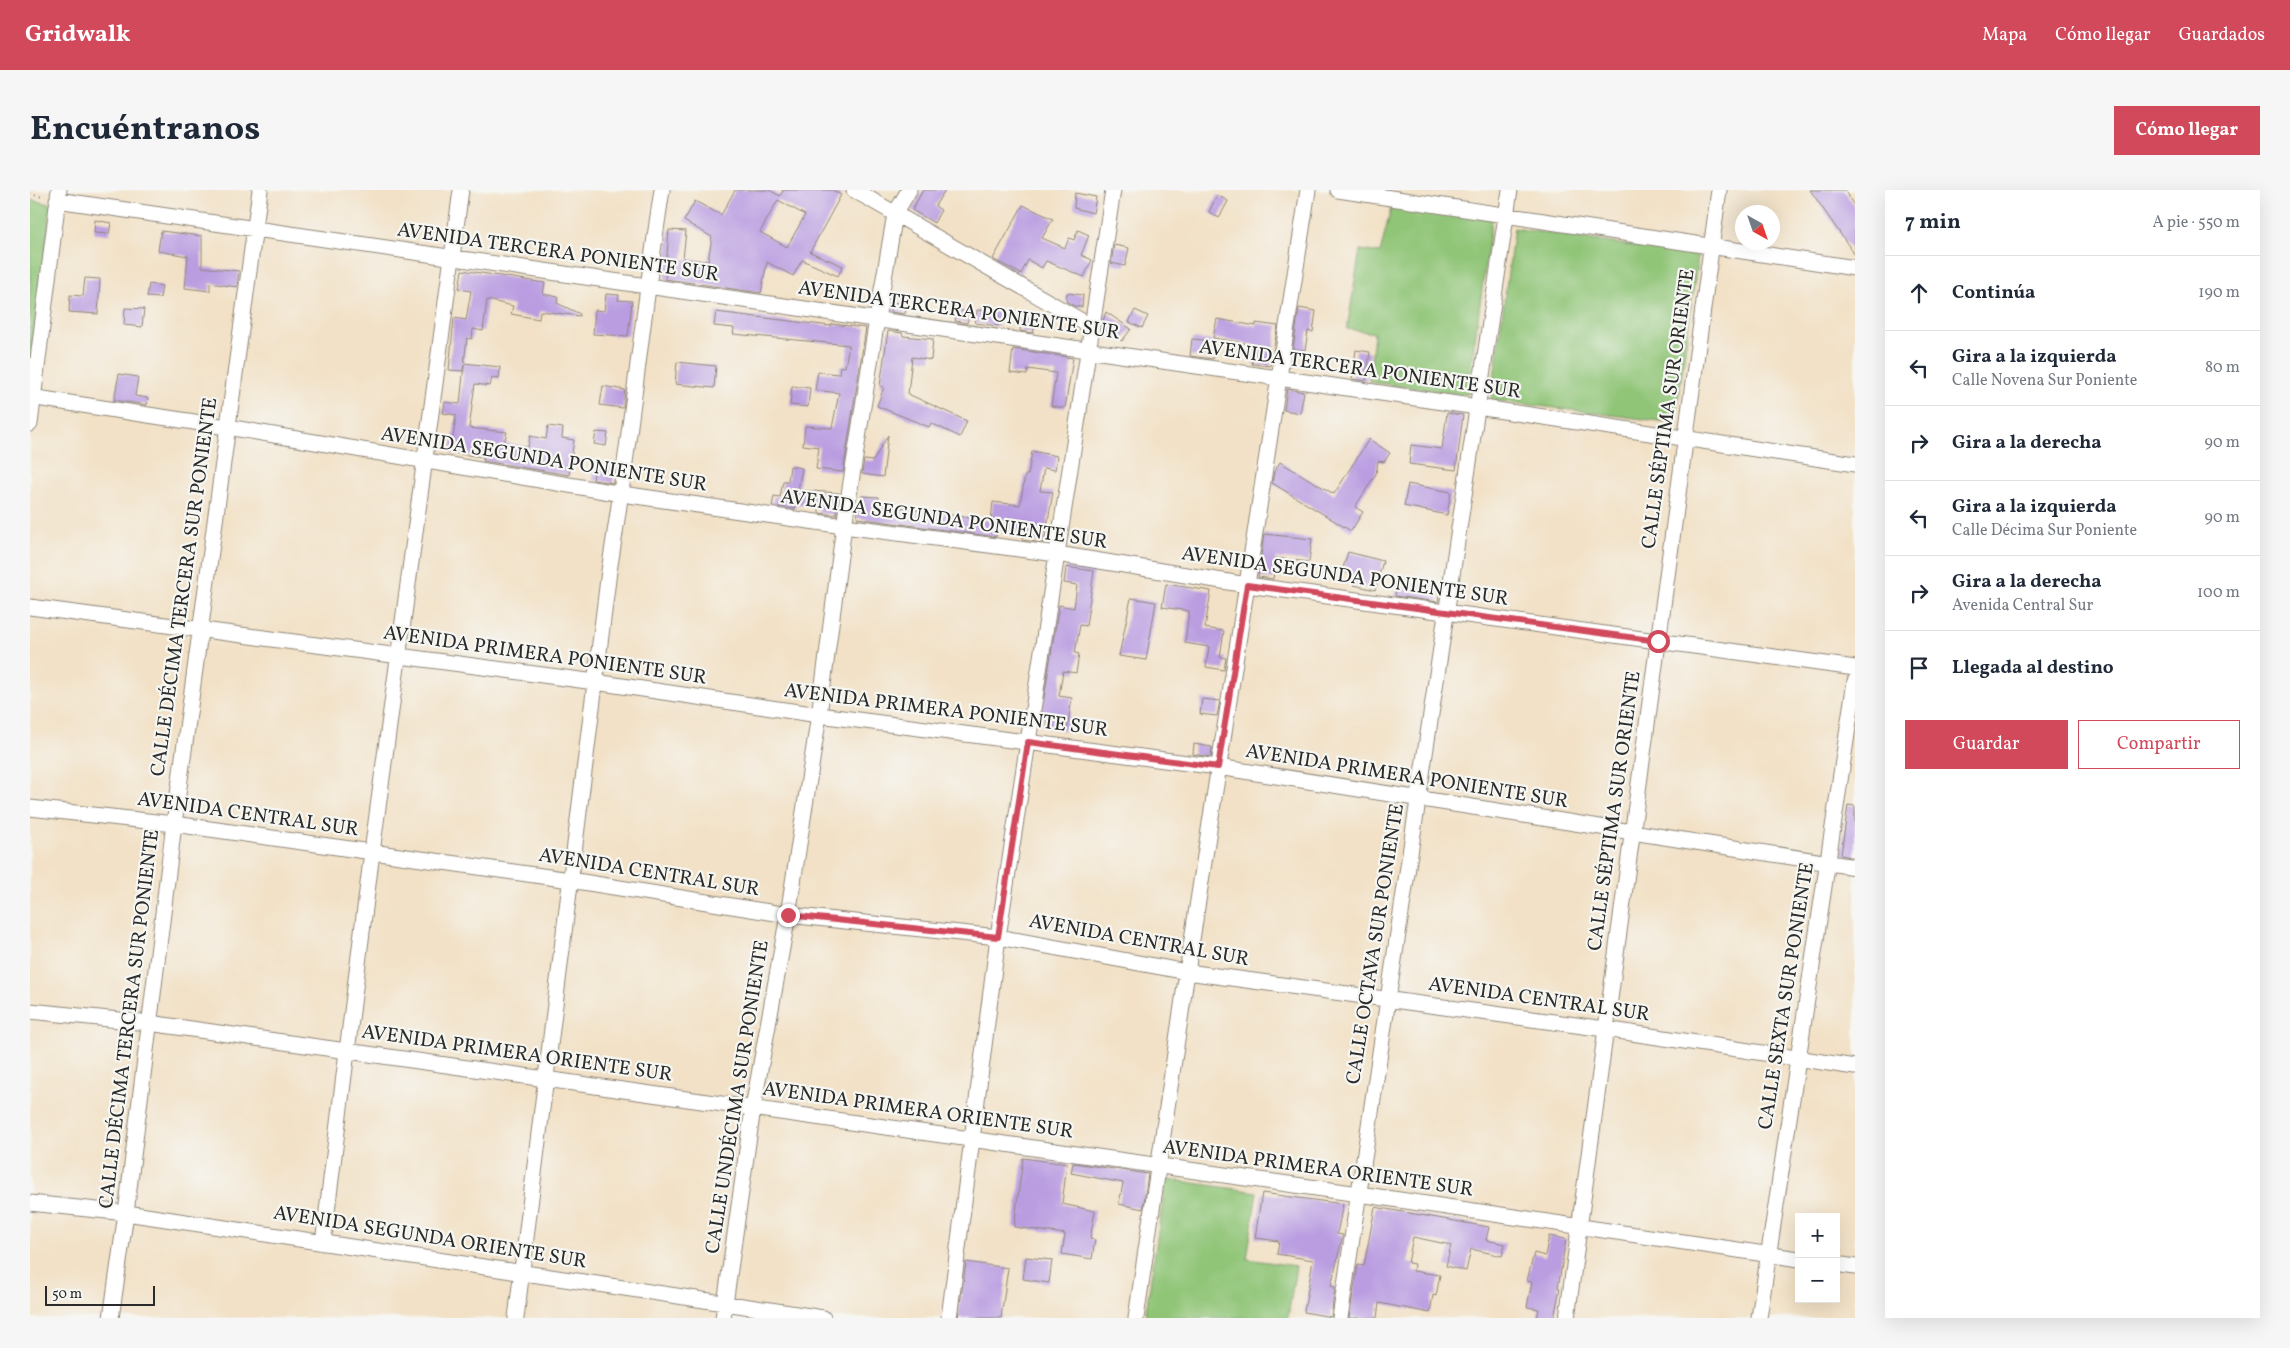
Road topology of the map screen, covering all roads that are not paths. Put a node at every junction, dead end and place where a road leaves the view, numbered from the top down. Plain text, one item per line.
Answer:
1 (260, 190) edge
2 (461, 190) edge
3 (662, 190) edge
4 (854, 190) edge
5 (909, 190) edge
6 (1113, 190) edge
7 (1308, 190) edge
8 (1338, 190) edge
9 (1510, 190) edge
10 (1719, 190) edge
11 (58, 195) edge
12 (895, 214) junction
13 (1506, 217) junction
14 (254, 229) junction
15 (1711, 247) junction
16 (452, 257) junction
17 (1855, 268) edge
18 (647, 287) junction
19 (877, 319) junction
20 (1092, 327) junction
21 (1088, 350) junction
22 (1279, 379) junction
23 (32, 397) edge
24 (1477, 407) junction
25 (30, 424) edge
26 (227, 427) junction
27 (1685, 438) junction
28 (425, 461) junction
29 (1855, 464) edge
30 (622, 494) junction
31 (844, 526) junction
32 (1057, 554) junction
33 (1247, 585) junction
34 (30, 607) edge
35 (1446, 613) junction
36 (200, 630) junction
37 (1658, 641) junction
38 (398, 656) junction
39 (1855, 668) edge
40 (1855, 681) edge
41 (595, 682) junction
42 (819, 715) junction
43 (1028, 742) junction
44 (1218, 767) junction
45 (1418, 800) junction
46 (30, 808) edge
47 (174, 824) junction
48 (1632, 833) junction
49 (372, 852) junction
50 (1827, 863) junction
51 (1855, 867) edge
52 (570, 880) junction
53 (788, 915) junction
54 (998, 937) junction
55 (1186, 972) junction
56 (1388, 999) junction
57 (30, 1010) edge
58 (149, 1022) junction
59 (1605, 1029) junction
60 (347, 1050) junction
61 (1797, 1059) junction
62 (1855, 1067) edge
63 (546, 1079) junction
64 (753, 1108) junction
65 (972, 1139) junction
66 (1157, 1166) junction
67 (1359, 1194) junction
68 (30, 1203) edge
69 (126, 1213) junction
70 (1579, 1226) junction
71 (323, 1243) junction
72 (1768, 1254) junction
73 (1795, 1258) edge
74 (1840, 1265) edge
75 (1855, 1267) edge
76 (521, 1273) junction
77 (724, 1311) edge
78 (111, 1318) edge
79 (516, 1318) edge
80 (822, 1318) edge
81 (949, 1318) edge
82 (1136, 1318) edge
83 (1340, 1318) edge
84 (1567, 1318) edge
85 (1759, 1318) edge

1 - 14 street, CALLE DÉCIMA TERCERA SUR PONIENTE
2 - 16 street
3 - 18 street
4 - 12 street
5 - 12 street
6 - 20 street
7 - 22 street
8 - 13 street
9 - 13 street, CALLE OCTAVA SUR PONIENTE
10 - 15 street, CALLE SÉPTIMA SUR ORIENTE
11 - 14 street, AVENIDA TERCERA PONIENTE SUR
11 - 23 street
12 - 19 street, CALLE UNDÉCIMA SUR PONIENTE
12 - 20 street
13 - 15 street
13 - 24 street, CALLE OCTAVA SUR PONIENTE
14 - 16 street, AVENIDA TERCERA PONIENTE SUR
14 - 26 street, CALLE DÉCIMA TERCERA SUR PONIENTE
15 - 17 street
15 - 27 street, CALLE SÉPTIMA SUR ORIENTE
16 - 18 street, AVENIDA TERCERA PONIENTE SUR
16 - 28 street
18 - 19 street, AVENIDA TERCERA PONIENTE SUR
18 - 30 street
19 - 21 street, AVENIDA TERCERA PONIENTE SUR
19 - 31 street, CALLE UNDÉCIMA SUR PONIENTE
20 - 21 street
21 - 22 street, AVENIDA TERCERA PONIENTE SUR
21 - 32 street
22 - 24 street, AVENIDA TERCERA PONIENTE SUR
22 - 33 street
23 - 25 street
23 - 26 street, AVENIDA SEGUNDA PONIENTE SUR
24 - 27 street, AVENIDA TERCERA PONIENTE SUR
24 - 35 street, CALLE OCTAVA SUR PONIENTE
26 - 28 street, AVENIDA SEGUNDA PONIENTE SUR
26 - 36 street, CALLE DÉCIMA TERCERA SUR PONIENTE
27 - 29 street, AVENIDA TERCERA PONIENTE SUR
27 - 37 street, CALLE SÉPTIMA SUR ORIENTE
28 - 30 street, AVENIDA SEGUNDA PONIENTE SUR
28 - 38 street
30 - 31 street, AVENIDA SEGUNDA PONIENTE SUR
30 - 41 street
31 - 32 street, AVENIDA SEGUNDA PONIENTE SUR
31 - 42 street, CALLE UNDÉCIMA SUR PONIENTE
32 - 33 street, AVENIDA SEGUNDA PONIENTE SUR
32 - 43 street
33 - 35 street, AVENIDA SEGUNDA PONIENTE SUR
33 - 44 street
34 - 36 street, AVENIDA PRIMERA PONIENTE SUR
35 - 37 street, AVENIDA SEGUNDA PONIENTE SUR
35 - 45 street, CALLE OCTAVA SUR PONIENTE
36 - 38 street, AVENIDA PRIMERA PONIENTE SUR
36 - 47 street, CALLE DÉCIMA TERCERA SUR PONIENTE
37 - 39 street, AVENIDA SEGUNDA PONIENTE SUR
37 - 48 street, CALLE SÉPTIMA SUR ORIENTE
38 - 41 street, AVENIDA PRIMERA PONIENTE SUR
38 - 49 street
40 - 50 street, CALLE SEXTA SUR PONIENTE
41 - 42 street, AVENIDA PRIMERA PONIENTE SUR
41 - 52 street
42 - 43 street, AVENIDA PRIMERA PONIENTE SUR
42 - 53 street, CALLE UNDÉCIMA SUR PONIENTE
43 - 44 street, AVENIDA PRIMERA PONIENTE SUR
43 - 54 street
44 - 45 street, AVENIDA PRIMERA PONIENTE SUR
44 - 55 street
45 - 48 street, AVENIDA PRIMERA PONIENTE SUR
45 - 56 street, CALLE OCTAVA SUR PONIENTE
46 - 47 street, AVENIDA CENTRAL SUR
47 - 49 street, AVENIDA CENTRAL SUR
47 - 58 street, CALLE DÉCIMA TERCERA SUR PONIENTE
48 - 50 street, AVENIDA PRIMERA PONIENTE SUR
48 - 59 street, CALLE SÉPTIMA SUR ORIENTE
49 - 52 street, AVENIDA CENTRAL SUR
49 - 60 street
50 - 51 street, AVENIDA PRIMERA PONIENTE SUR
50 - 61 street, CALLE SEXTA SUR PONIENTE
52 - 53 street, AVENIDA CENTRAL SUR
52 - 63 street
53 - 54 street, AVENIDA CENTRAL SUR
53 - 64 street, CALLE UNDÉCIMA SUR PONIENTE
54 - 55 street, AVENIDA CENTRAL SUR
54 - 65 street
55 - 56 street, AVENIDA CENTRAL SUR
55 - 66 street
56 - 59 street, AVENIDA CENTRAL SUR
56 - 67 street, CALLE OCTAVA SUR PONIENTE
57 - 58 street, AVENIDA PRIMERA ORIENTE SUR
58 - 60 street, AVENIDA PRIMERA ORIENTE SUR
58 - 69 street, CALLE DÉCIMA TERCERA SUR PONIENTE
59 - 61 street, AVENIDA CENTRAL SUR
59 - 70 street, CALLE SÉPTIMA SUR ORIENTE
60 - 63 street, AVENIDA PRIMERA ORIENTE SUR
60 - 71 street
61 - 62 street, AVENIDA CENTRAL SUR
61 - 72 street, CALLE SEXTA SUR PONIENTE
63 - 64 street, AVENIDA PRIMERA ORIENTE SUR
63 - 76 street
64 - 65 street, AVENIDA PRIMERA ORIENTE SUR
64 - 77 street, CALLE UNDÉCIMA SUR PONIENTE
65 - 66 street, AVENIDA PRIMERA ORIENTE SUR
65 - 81 street
66 - 67 street, AVENIDA PRIMERA ORIENTE SUR
66 - 82 street
67 - 70 street, AVENIDA PRIMERA ORIENTE SUR
67 - 83 street, CALLE OCTAVA SUR PONIENTE
68 - 69 street, AVENIDA SEGUNDA ORIENTE SUR
69 - 71 street, AVENIDA SEGUNDA ORIENTE SUR
69 - 78 street, CALLE DÉCIMA TERCERA SUR PONIENTE
70 - 72 street, AVENIDA PRIMERA ORIENTE SUR
70 - 84 street, CALLE SÉPTIMA SUR ORIENTE
71 - 76 street, AVENIDA SEGUNDA ORIENTE SUR
72 - 73 street, AVENIDA PRIMERA ORIENTE SUR
72 - 85 street, CALLE SEXTA SUR PONIENTE
74 - 75 street
76 - 77 street, AVENIDA SEGUNDA ORIENTE SUR
76 - 79 street
77 - 80 street, AVENIDA SEGUNDA ORIENTE SUR

